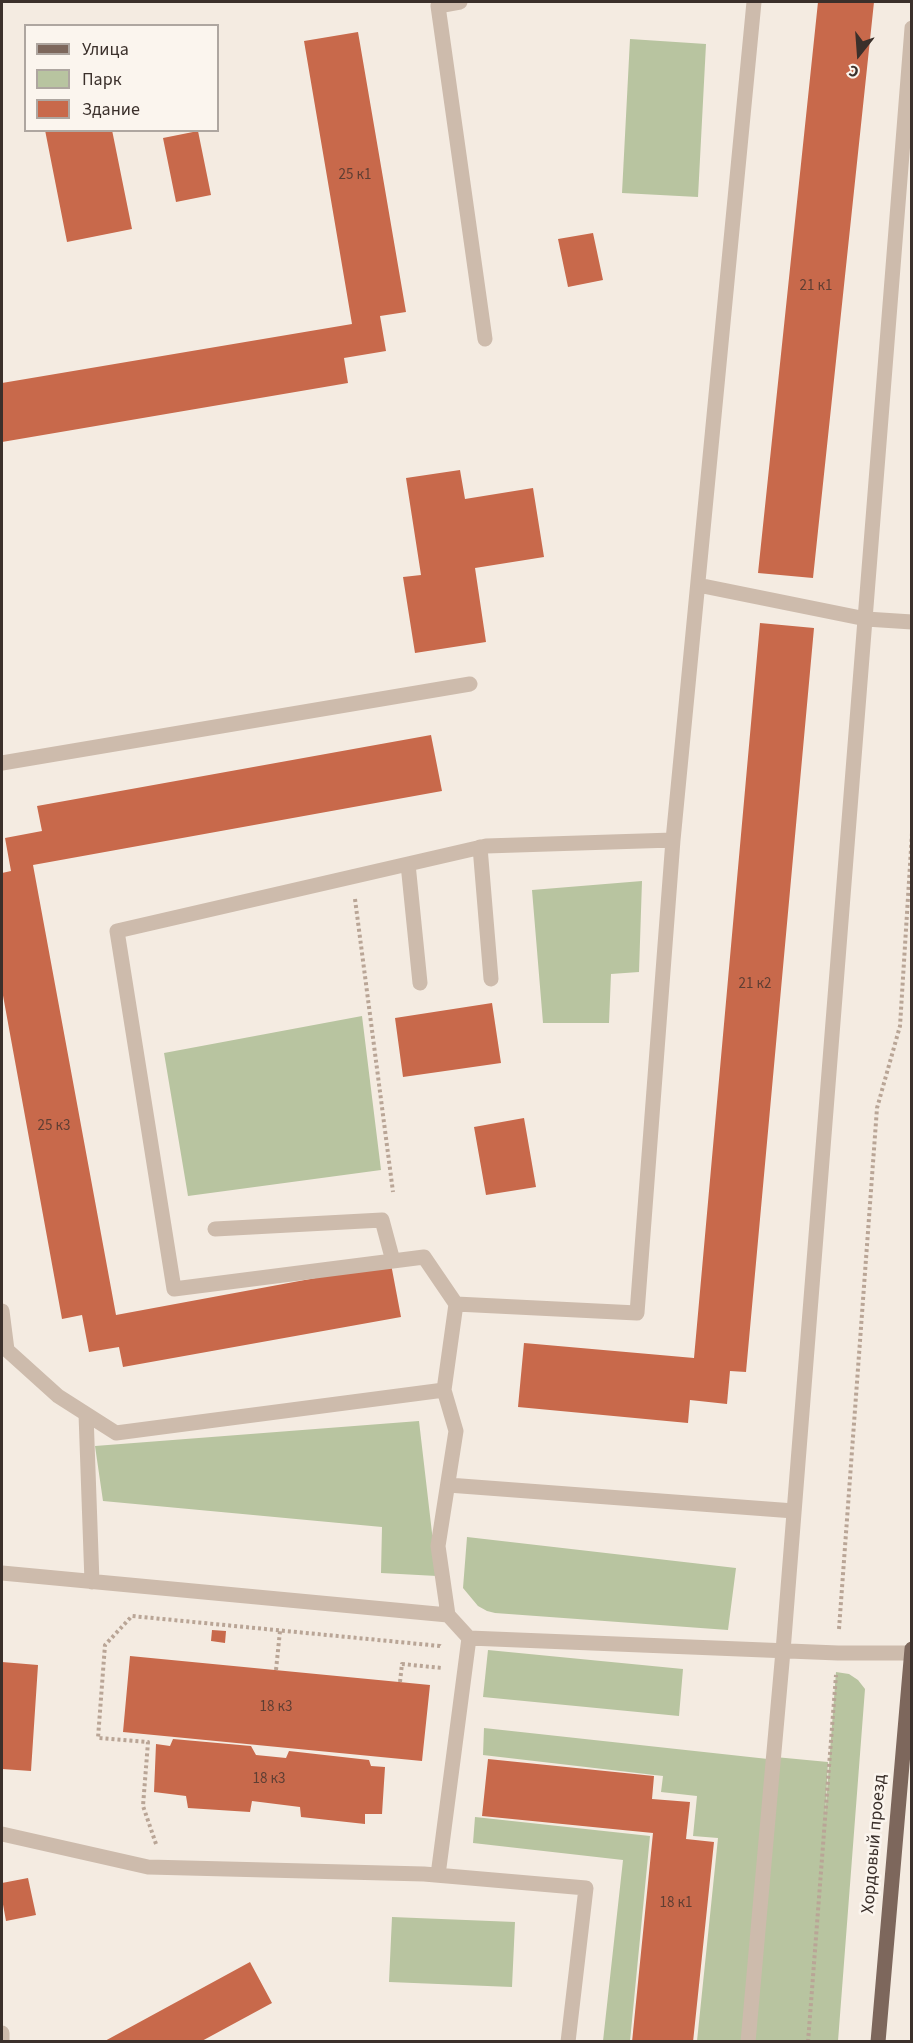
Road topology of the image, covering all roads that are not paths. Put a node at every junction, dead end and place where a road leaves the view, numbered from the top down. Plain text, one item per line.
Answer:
1 (460, 2) edge
2 (754, 2) edge
3 (912, 28) edge
4 (485, 339) dead end
5 (698, 585) junction
6 (866, 619) junction
7 (912, 622) edge
8 (470, 684) dead end
9 (2, 763) edge
10 (673, 840) junction
11 (480, 847) junction
12 (408, 864) junction
13 (491, 979) dead end
14 (420, 983) dead end
15 (215, 1229) dead end
16 (393, 1261) junction
17 (456, 1304) junction
18 (2, 1311) edge
19 (444, 1390) junction
20 (86, 1414) junction
21 (448, 1485) junction
22 (794, 1511) junction
23 (2, 1573) edge
24 (92, 1582) junction
25 (448, 1615) junction
26 (469, 1638) junction
27 (783, 1651) junction
28 (911, 1651) edge
29 (2, 1834) edge
30 (438, 1875) junction
31 (2, 2033) edge
32 (3, 2042) edge
33 (568, 2042) edge
34 (748, 2042) edge
35 (878, 2042) edge

1 - 4 lane
2 - 5 lane
3 - 6 lane
5 - 6 lane
5 - 10 lane
6 - 7 lane
6 - 22 lane
8 - 9 lane
10 - 11 lane
10 - 17 lane
11 - 12 lane
11 - 13 lane
12 - 14 lane
12 - 16 lane
15 - 16 lane
16 - 17 lane
17 - 19 lane
18 - 20 lane
19 - 20 lane
19 - 21 lane
20 - 24 lane
21 - 22 lane
21 - 25 lane
22 - 27 lane
23 - 24 lane
24 - 25 lane
25 - 26 lane
26 - 27 lane
26 - 30 lane
27 - 28 lane
27 - 34 lane
28 - 35 main road, Хордовый проезд
29 - 30 lane
30 - 33 lane
31 - 32 lane

